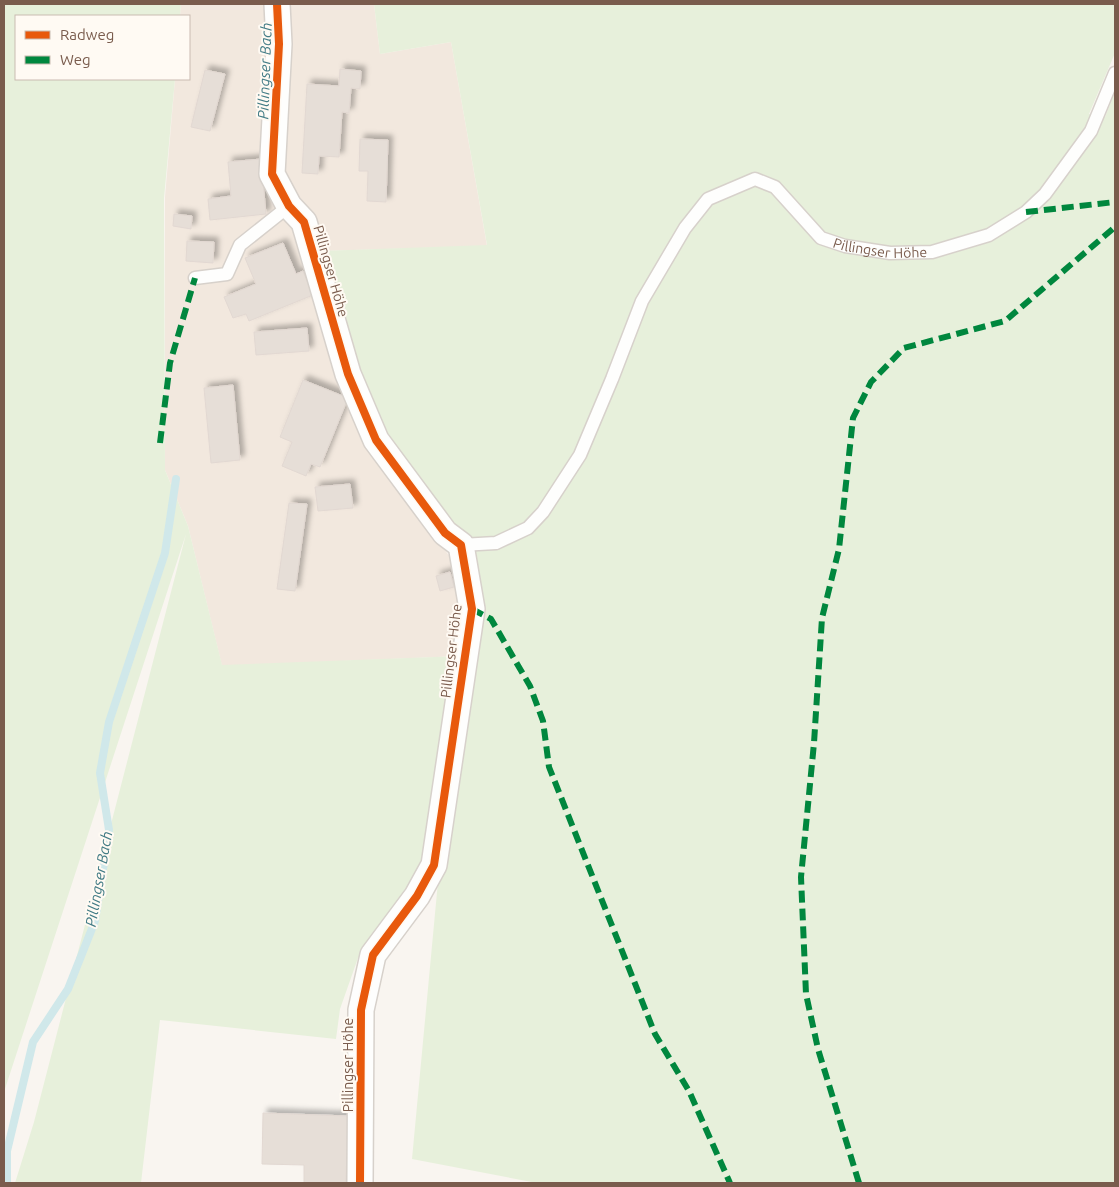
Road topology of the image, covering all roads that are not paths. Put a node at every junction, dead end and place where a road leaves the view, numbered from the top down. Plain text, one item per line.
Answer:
1 (276, 4) edge
2 (1115, 73) edge
3 (289, 206) junction
4 (195, 278) dead end
5 (461, 545) junction
6 (360, 1183) edge

1 - 3 street, Pillingser Höhe
2 - 5 lane, Pillingser Höhe
3 - 4 lane
3 - 5 street, Pillingser Höhe
5 - 6 street, Pillingser Höhe

